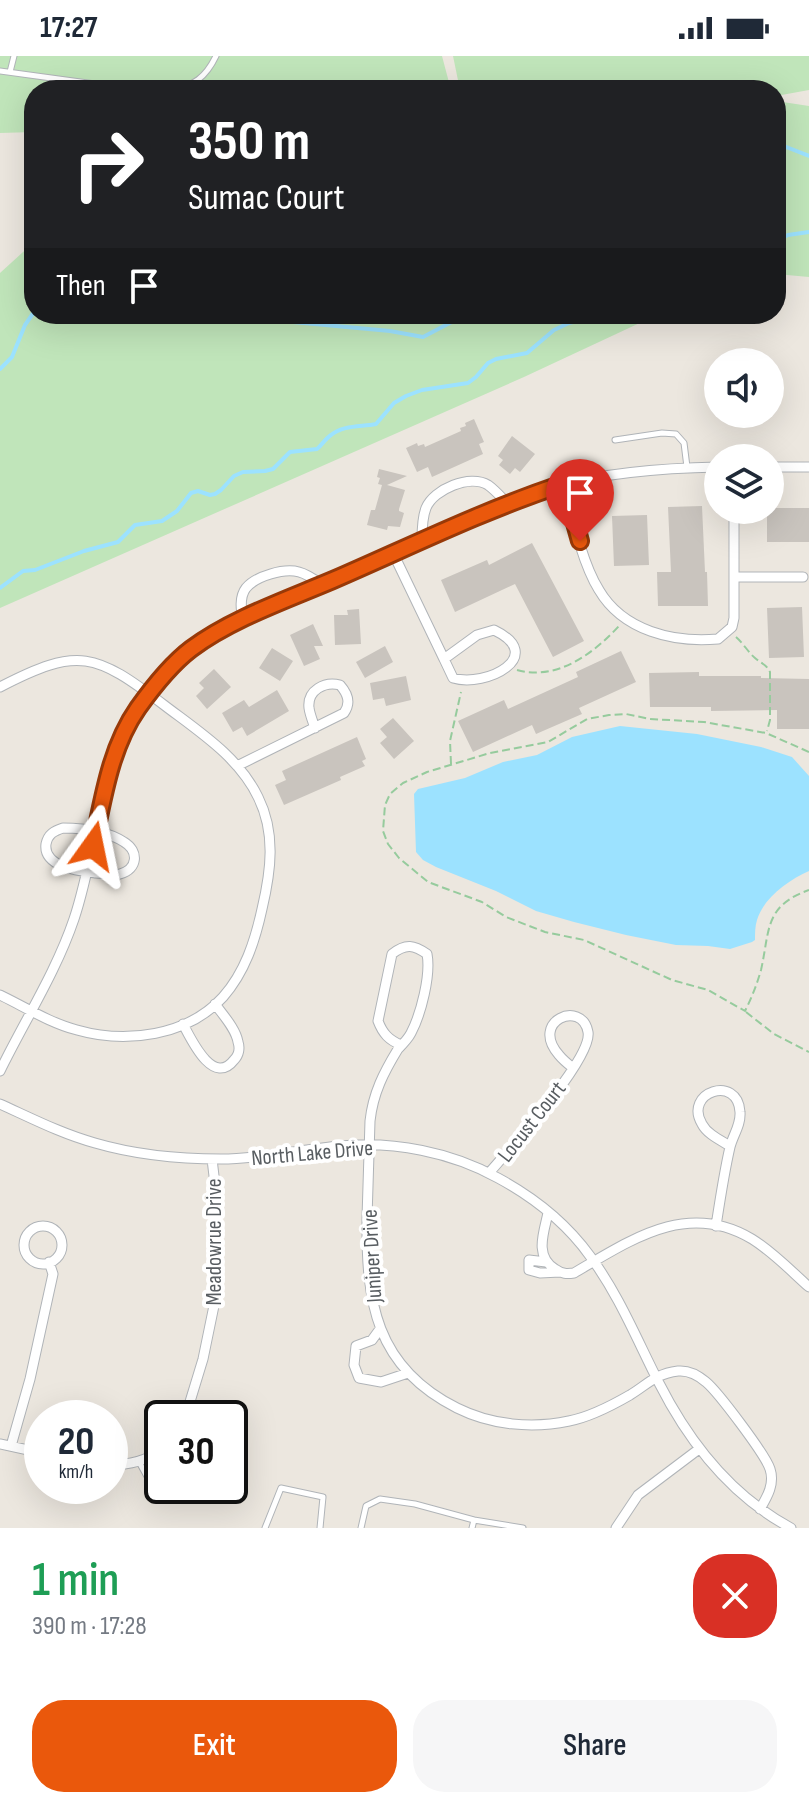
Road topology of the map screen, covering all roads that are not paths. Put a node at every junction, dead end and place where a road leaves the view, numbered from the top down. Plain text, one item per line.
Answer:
1 (14, 56) edge
2 (216, 56) edge
3 (0, 71) edge
4 (10, 72) junction
5 (67, 80) edge
6 (196, 80) edge
7 (615, 440) dead end
8 (704, 467) edge
9 (784, 467) edge
10 (809, 467) edge
11 (688, 468) junction
12 (564, 484) junction
13 (507, 503) junction
14 (734, 524) edge
15 (422, 540) junction
16 (393, 553) junction
17 (735, 577) junction
18 (803, 577) dead end
19 (321, 584) junction
20 (243, 620) junction
21 (444, 659) junction
22 (0, 687) edge
23 (149, 694) junction
24 (315, 728) junction
25 (237, 766) junction
26 (96, 832) junction
27 (87, 872) junction
28 (0, 995) edge
29 (215, 1004) junction
30 (32, 1010) junction
31 (183, 1024) junction
32 (401, 1045) junction
33 (573, 1068) junction
34 (0, 1071) edge
35 (0, 1104) edge
36 (369, 1145) junction
37 (730, 1146) junction
38 (212, 1159) junction
39 (489, 1173) junction
40 (548, 1213) junction
41 (716, 1226) junction
42 (49, 1262) junction
43 (546, 1262) junction
44 (594, 1262) junction
45 (560, 1272) junction
46 (809, 1287) edge
47 (380, 1329) junction
48 (408, 1373) junction
49 (656, 1376) junction
50 (191, 1400) edge
51 (0, 1444) edge
52 (11, 1446) junction
53 (24, 1449) edge
54 (699, 1449) junction
55 (144, 1460) edge
56 (139, 1462) junction
57 (128, 1463) edge
58 (144, 1471) edge
59 (760, 1509) junction
60 (474, 1520) junction
61 (265, 1528) edge
62 (320, 1528) edge
63 (361, 1528) edge
64 (472, 1528) edge
65 (523, 1528) edge
66 (616, 1528) edge
67 (791, 1528) edge

1 - 4 lane
2 - 6 lane
3 - 4 lane
4 - 5 lane
7 - 11 lane
8 - 11 street
9 - 10 street
11 - 12 street
12 - 13 street
12 - 17 street
13 - 15 street
13 - 15 street
14 - 17 street
15 - 16 street
16 - 19 street
16 - 21 street
17 - 18 street
19 - 20 street
19 - 20 street
20 - 23 street
21 - 21 street
22 - 23 street
23 - 25 street
23 - 26 street
24 - 24 street
24 - 25 street
25 - 29 street
26 - 27 street
26 - 27 street
26 - 27 street
27 - 30 street
28 - 30 street
29 - 31 street
29 - 31 street
30 - 31 street
30 - 34 street
32 - 32 street, Juniper Drive
32 - 36 street, Juniper Drive
33 - 33 street, Locust Court
33 - 39 street, Locust Court
35 - 38 street, North Lake Drive
36 - 38 street, North Lake Drive
36 - 39 street, North Lake Drive
36 - 47 street, Juniper Drive
37 - 37 street
37 - 41 street
38 - 50 street, Meadowrue Drive
39 - 40 street, North Lake Drive
40 - 43 street
40 - 44 street, North Lake Drive
41 - 44 street
41 - 46 street
42 - 42 street
42 - 52 street
43 - 45 street
43 - 45 street
44 - 45 street
44 - 49 street, North Lake Drive
47 - 48 street, Juniper Drive
47 - 48 street
48 - 49 street, Juniper Drive
49 - 54 street, North Lake Drive
49 - 59 street
51 - 52 street
52 - 53 street
54 - 59 street, North Lake Drive
54 - 66 street
55 - 56 street
56 - 57 street
56 - 58 lane
59 - 67 street, North Lake Drive
60 - 63 lane
60 - 64 lane
60 - 65 lane
61 - 62 lane

